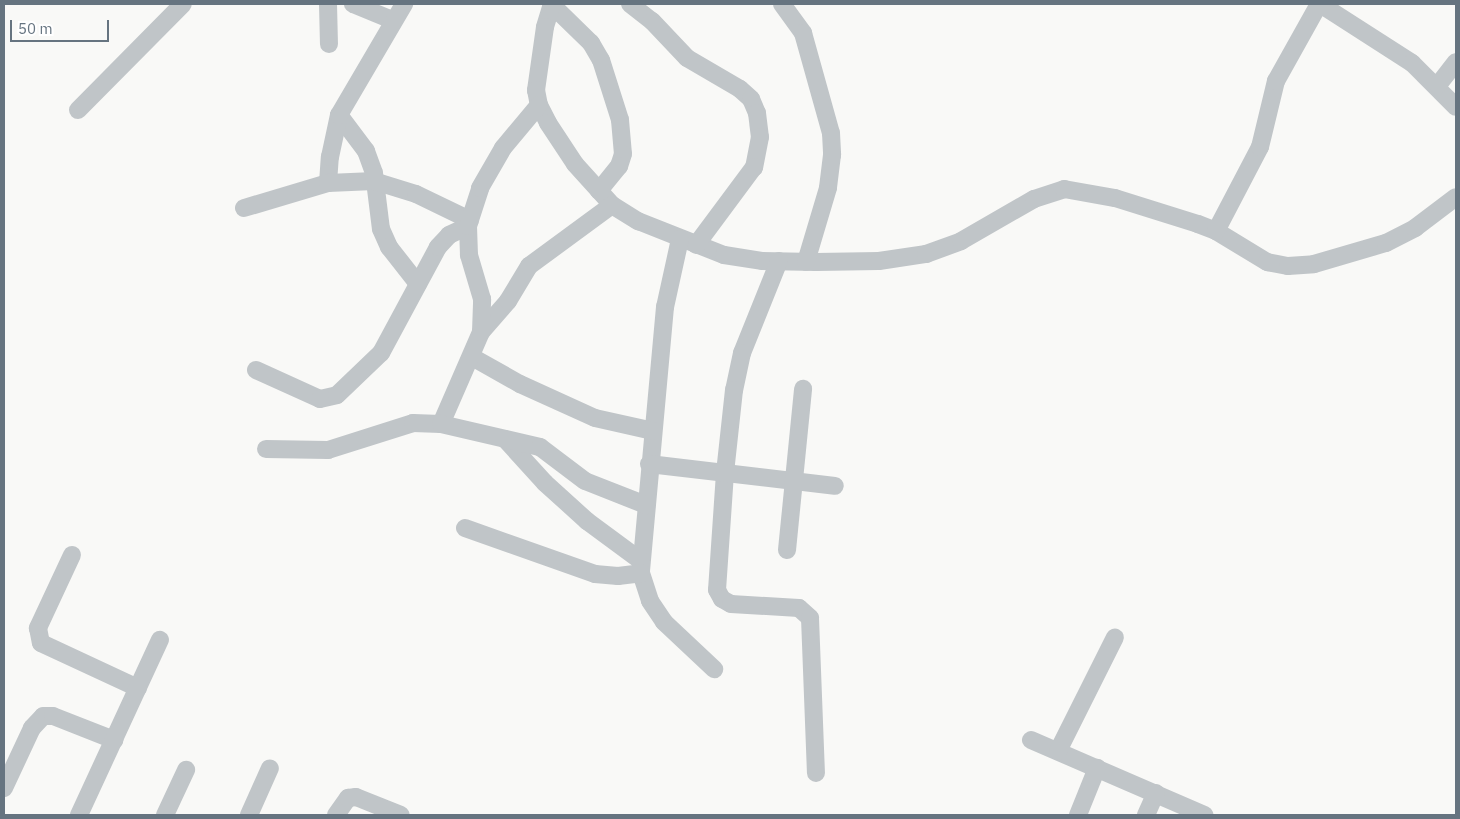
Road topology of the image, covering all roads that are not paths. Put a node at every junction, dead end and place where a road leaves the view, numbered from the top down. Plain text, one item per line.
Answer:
1 (183, 4) edge
2 (328, 4) edge
3 (353, 4) edge
4 (404, 4) edge
5 (552, 4) edge
6 (630, 4) edge
7 (782, 4) edge
8 (1319, 4) edge
9 (1346, 10) edge
10 (392, 20) junction
11 (329, 44) dead end
12 (1456, 62) edge
13 (1438, 85) junction
14 (539, 105) junction
15 (1456, 107) edge
16 (78, 110) dead end
17 (339, 116) junction
18 (374, 181) junction
19 (328, 183) junction
20 (599, 191) junction
21 (1456, 197) edge
22 (612, 205) junction
23 (244, 208) dead end
24 (469, 223) junction
25 (1216, 231) junction
26 (688, 242) junction
27 (779, 261) junction
28 (806, 262) junction
29 (418, 284) junction
30 (481, 332) junction
31 (472, 357) junction
32 (256, 370) dead end
33 (803, 389) dead end
34 (441, 424) junction
35 (652, 430) junction
36 (506, 439) junction
37 (266, 449) dead end
38 (649, 464) junction
39 (725, 473) junction
40 (793, 481) junction
41 (836, 486) dead end
42 (646, 505) junction
43 (465, 528) dead end
44 (787, 550) dead end
45 (72, 555) dead end
46 (641, 567) junction
47 (1115, 637) dead end
48 (160, 640) dead end
49 (714, 669) dead end
50 (138, 688) junction
51 (114, 740) junction
52 (1031, 740) dead end
53 (1058, 751) junction
54 (270, 768) dead end
55 (1098, 768) junction
56 (186, 770) dead end
57 (816, 773) dead end
58 (4, 788) edge
59 (1156, 793) junction
60 (170, 814) edge
61 (79, 815) edge
62 (249, 815) edge
63 (336, 815) edge
64 (401, 815) edge
65 (1078, 815) edge
66 (1146, 815) edge
67 (1204, 815) edge

1 - 16 street
2 - 11 street
3 - 10 street
4 - 10 street
5 - 14 street
5 - 20 street
6 - 26 street
7 - 28 street
8 - 9 street
8 - 25 street
9 - 13 street
10 - 17 street
12 - 13 street
13 - 15 street
14 - 20 street
14 - 24 street
17 - 18 street
17 - 19 street
18 - 19 street
18 - 24 street
18 - 29 street
19 - 23 street
20 - 22 street
21 - 25 street
22 - 26 street
22 - 30 street
24 - 29 street
24 - 30 street
25 - 28 street
26 - 27 street
26 - 35 street
27 - 28 street
27 - 39 street
29 - 32 street
30 - 31 street
31 - 34 street
31 - 35 street
33 - 40 street
34 - 36 street
34 - 37 street
35 - 38 street
36 - 42 street
36 - 46 street
38 - 39 street
38 - 42 street
39 - 40 street
39 - 57 street
40 - 41 street
40 - 44 street
42 - 46 street
43 - 46 street
45 - 50 street
46 - 49 street
47 - 53 street
48 - 50 street
50 - 51 street
51 - 58 street
51 - 61 street
52 - 53 street
53 - 55 street
54 - 62 street
55 - 59 street
55 - 65 street
56 - 60 street
59 - 66 street
59 - 67 street
63 - 64 street

